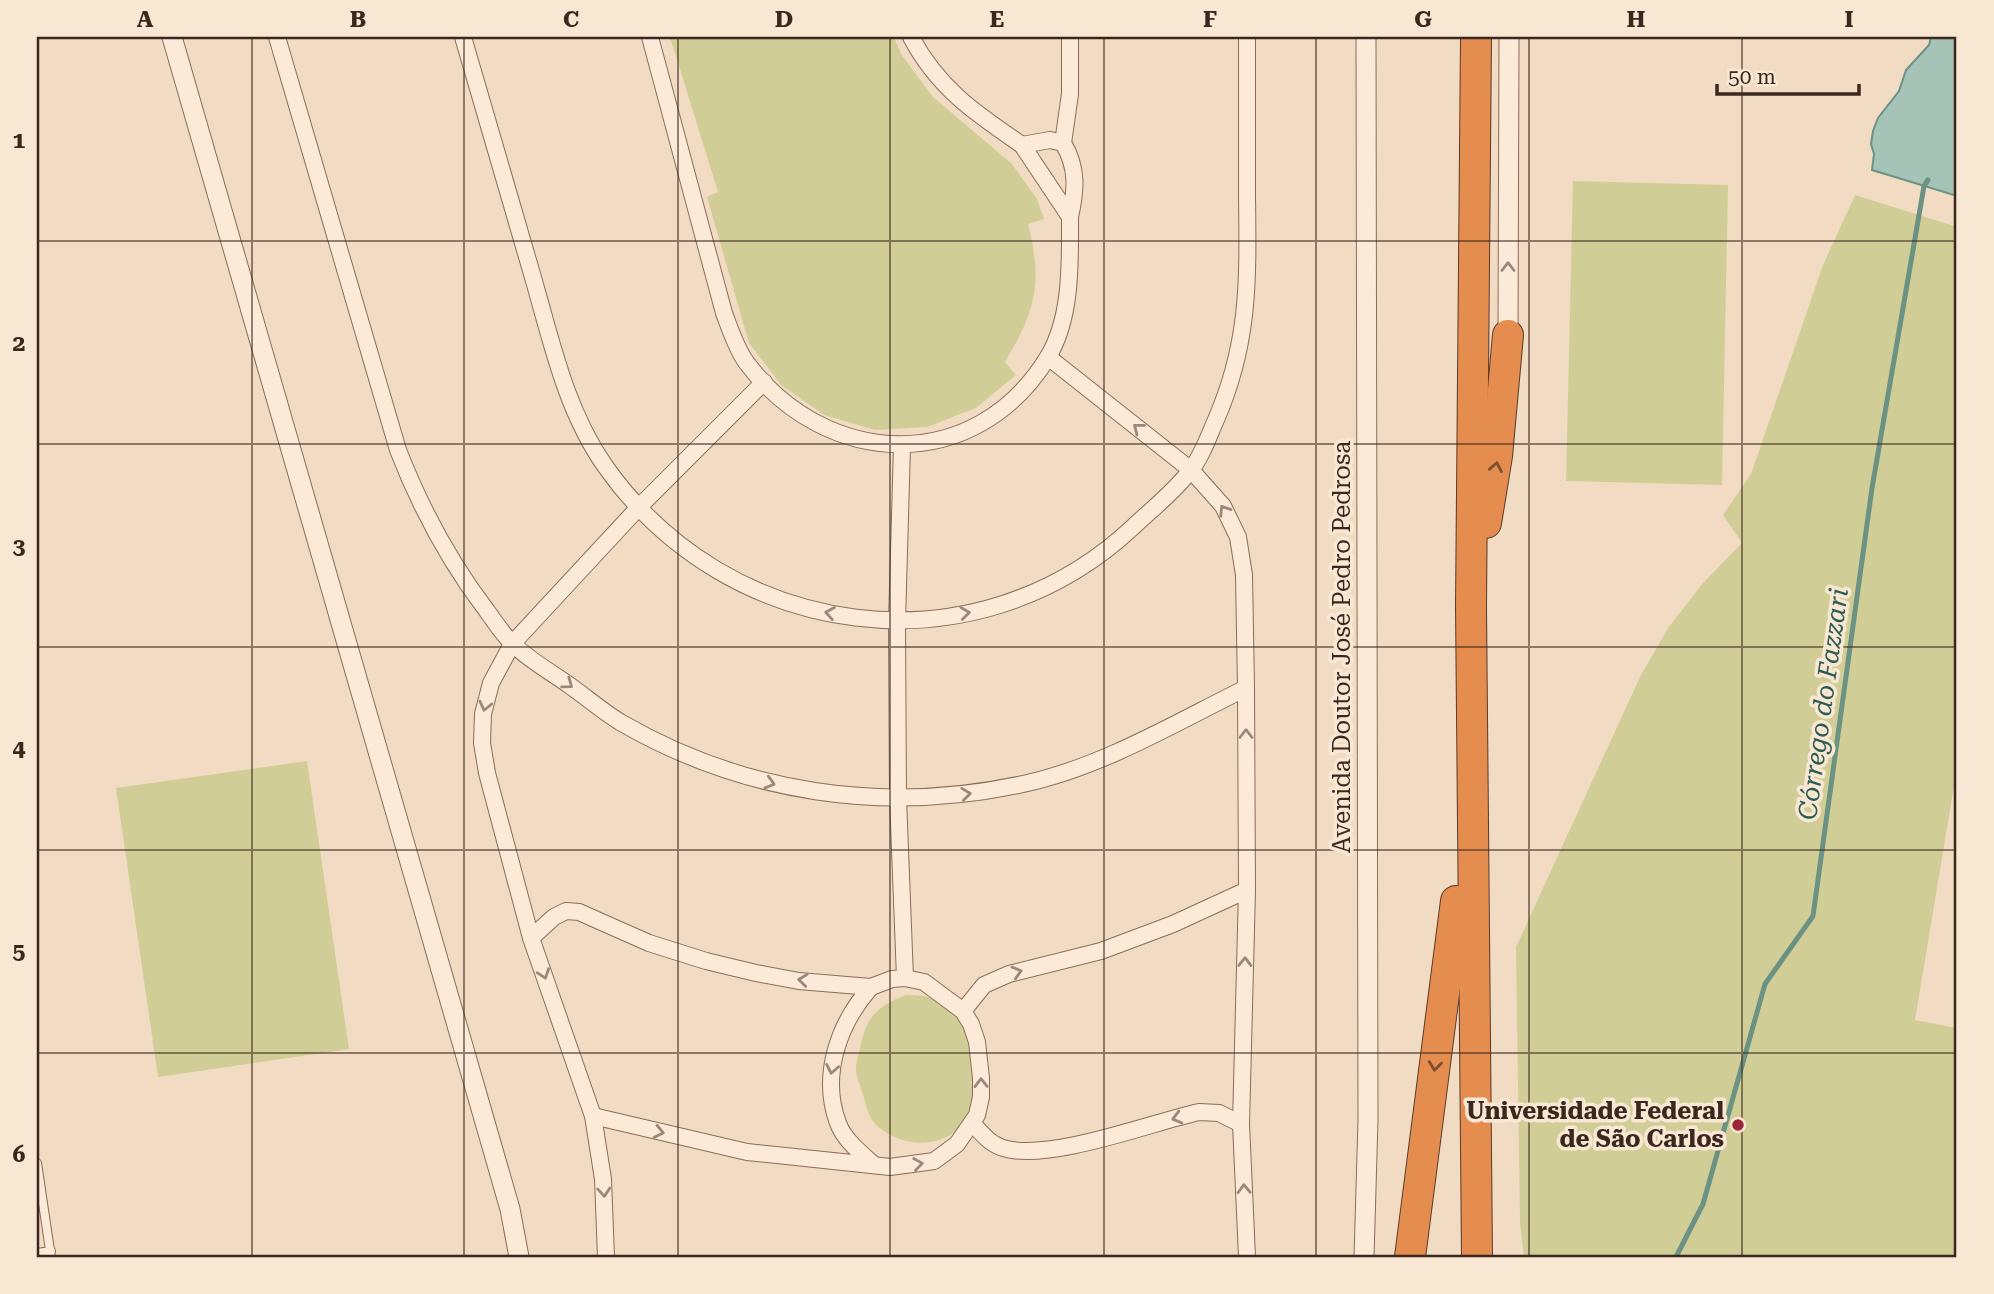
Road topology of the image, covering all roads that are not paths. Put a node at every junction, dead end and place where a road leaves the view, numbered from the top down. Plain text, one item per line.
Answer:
1 (172, 37) edge
2 (277, 37) edge
3 (463, 37) edge
4 (650, 37) edge
5 (911, 37) edge
6 (1070, 37) edge
7 (1247, 37) edge
8 (1366, 37) edge
9 (1455, 37) edge
10 (1476, 37) edge
11 (1509, 37) edge
12 (1063, 143) junction
13 (1022, 145) junction
14 (1070, 217) junction
15 (1508, 335) joint
16 (1048, 357) junction
17 (764, 383) junction
18 (902, 446) junction
19 (1191, 470) junction
20 (640, 506) junction
21 (1471, 606) junction
22 (897, 622) junction
23 (512, 644) junction
24 (1246, 688) junction
25 (898, 798) junction
26 (1247, 890) junction
27 (1457, 901) junction
28 (531, 938) junction
29 (905, 978) junction
30 (871, 987) junction
31 (963, 1011) junction
32 (593, 1116) junction
33 (973, 1124) junction
34 (1241, 1125) junction
35 (1477, 1150) junction
36 (37, 1163) edge
37 (873, 1164) junction
38 (39, 1185) edge
39 (37, 1253) edge
40 (51, 1254) edge
41 (519, 1257) edge
42 (606, 1257) edge
43 (1247, 1257) edge
44 (1364, 1257) edge
45 (1410, 1257) edge
46 (1457, 1257) edge
47 (1477, 1257) edge
48 (1493, 1257) edge

1 - 41 street
2 - 23 street
3 - 20 street
4 - 17 street
5 - 13 street
6 - 12 street
7 - 19 street
8 - 44 street, Avenida Doutor José Pedro Pedrosa
9 - 27 highway
10 - 21 highway
15 -> 11 street
12 - 13 street
12 - 14 street
13 - 14 street
14 - 16 street
21 -> 15 highway
16 - 18 street
19 -> 16 street
17 - 18 street
17 - 20 street
18 - 22 street
22 -> 19 street
24 -> 19 street
22 -> 20 street
20 - 23 street
21 - 35 highway
22 - 25 street
23 -> 25 street
23 -> 28 street
25 -> 24 street
26 -> 24 street
25 - 29 street
31 -> 26 street
34 -> 26 street
27 -> 45 highway
27 - 46 highway
30 -> 28 street
28 -> 32 street
29 - 30 street
29 - 31 street
30 -> 37 street
33 -> 31 street
32 -> 37 street
32 -> 42 street
34 -> 33 street
37 -> 33 street
43 -> 34 street
35 - 47 highway
35 - 48 highway
36 - 38 lane
38 - 40 lane
39 - 40 lane

